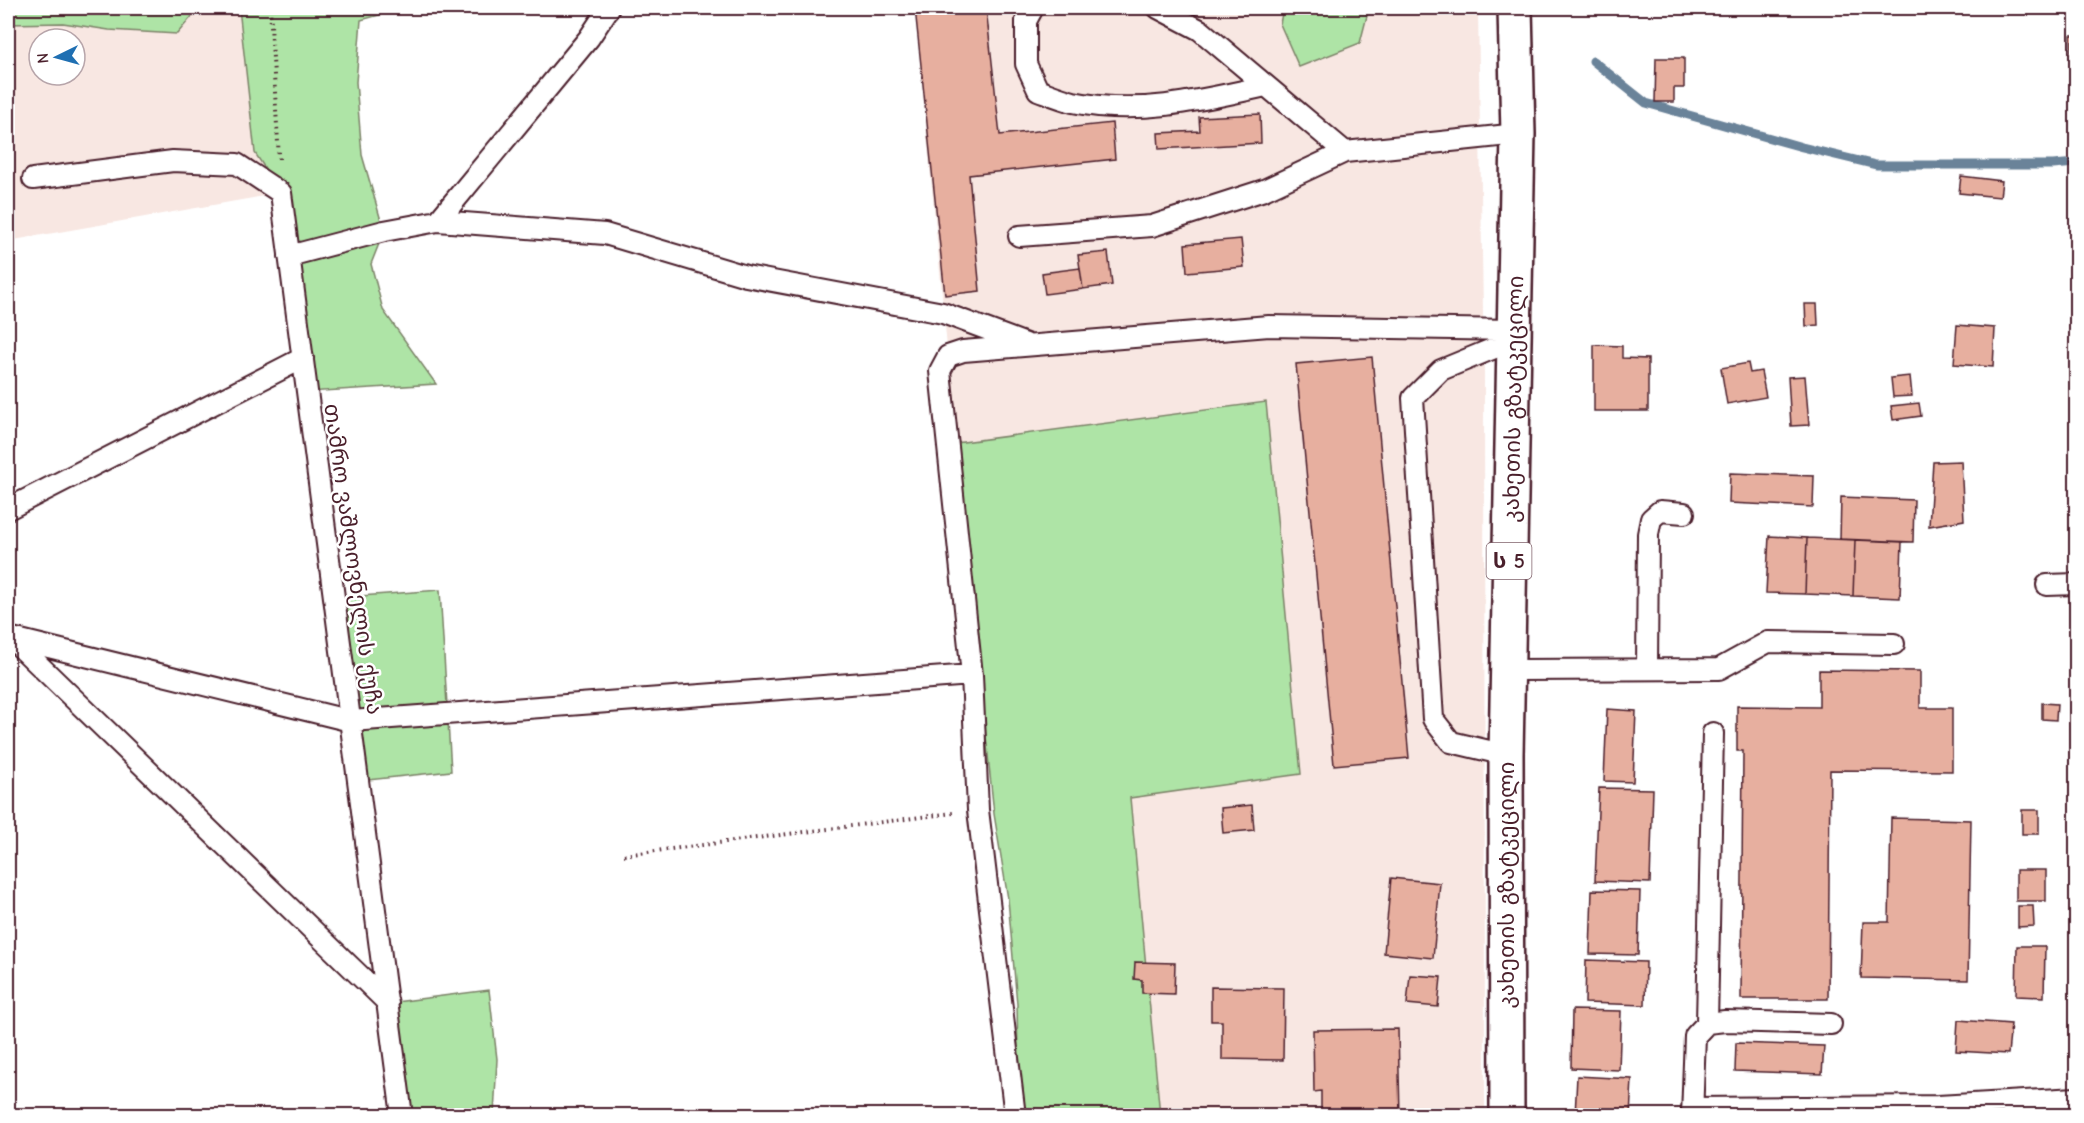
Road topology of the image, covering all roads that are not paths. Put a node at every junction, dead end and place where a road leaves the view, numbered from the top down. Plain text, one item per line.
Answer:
1 (609, 8) edge
2 (1033, 8) edge
3 (1158, 8) edge
4 (1515, 8) edge
5 (1266, 86) junction
6 (1518, 134) junction
7 (1345, 152) junction
8 (33, 179) dead end
9 (438, 221) junction
10 (1019, 236) dead end
11 (289, 256) junction
12 (1514, 335) junction
13 (1031, 346) junction
14 (303, 358) junction
15 (8, 509) edge
16 (1684, 513) dead end
17 (2076, 584) edge
18 (2047, 585) dead end
19 (9, 638) edge
20 (1894, 644) dead end
21 (1647, 669) junction
22 (1507, 670) junction
23 (972, 675) junction
24 (351, 721) junction
25 (1713, 733) dead end
26 (1506, 755) junction
27 (388, 1003) junction
28 (1707, 1023) junction
29 (1831, 1024) dead end
30 (2076, 1098) edge
31 (1938, 1111) edge
32 (1692, 1112) edge
33 (402, 1116) edge
34 (1015, 1116) edge
35 (1507, 1116) edge

1 - 9 lane
2 - 5 lane
3 - 5 lane
4 - 6 highway, კახეთის გზატკეცილი / ს 5
5 - 7 lane
6 - 7 lane
6 - 12 highway, კახეთის გზატკეცილი / ს 5
7 - 10 lane
8 - 11 lane, თამრო ვაშლოვნელის ქუჩა
9 - 11 lane
9 - 13 lane
11 - 14 lane, თამრო ვაშლოვნელის ქუჩა
12 - 13 lane
12 - 22 highway, კახეთის გზატკეცილი / ს 5
12 - 26 lane
13 - 23 lane
14 - 15 lane
14 - 24 lane, თამრო ვაშლოვნელის ქუჩა
16 - 21 lane
17 - 18 lane
19 - 24 lane
19 - 27 lane
20 - 21 lane
21 - 22 lane
22 - 26 highway, კახეთის გზატკეცილი / ს 5
23 - 24 lane
23 - 34 lane
24 - 27 lane, თამრო ვაშლოვნელის ქუჩა
25 - 28 lane
26 - 35 highway, კახეთის გზატკეცილი / ს 5
27 - 33 lane, თამრო ვაშლოვნელის ქუჩა
28 - 29 lane
28 - 32 lane
30 - 31 lane
31 - 32 lane

